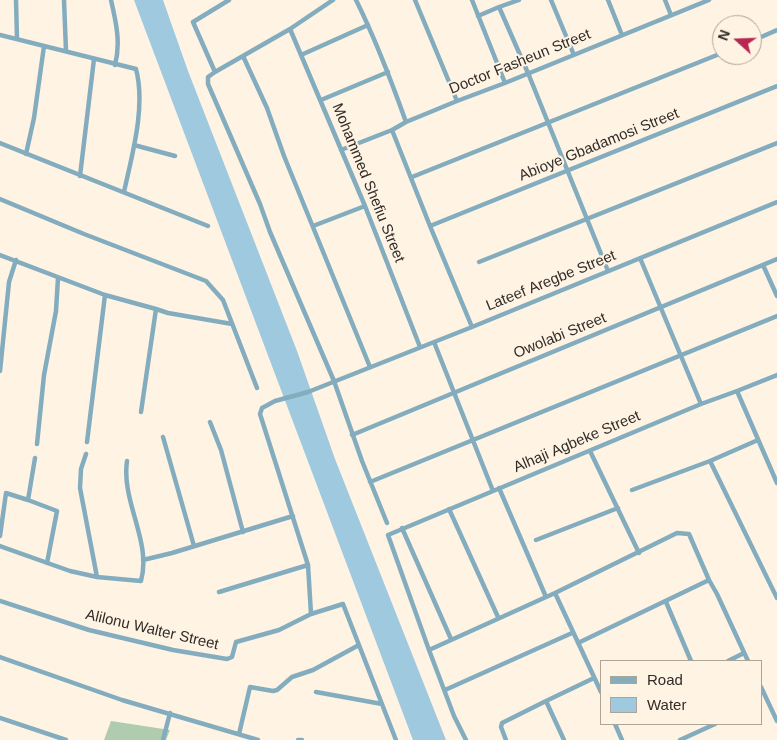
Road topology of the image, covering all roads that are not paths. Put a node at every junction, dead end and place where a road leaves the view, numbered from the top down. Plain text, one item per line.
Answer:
1 (16, 0) edge
2 (64, 0) edge
3 (111, 0) edge
4 (230, 0) edge
5 (333, 0) edge
6 (356, 0) edge
7 (414, 0) edge
8 (472, 0) edge
9 (519, 0) edge
10 (551, 0) edge
11 (608, 0) edge
12 (665, 0) edge
13 (709, 0) edge
14 (499, 7) junction
15 (671, 15) junction
16 (478, 16) junction
17 (368, 25) junction
18 (290, 28) junction
19 (777, 30) edge
20 (0, 35) edge
21 (622, 35) junction
22 (762, 37) edge
23 (17, 39) junction
24 (44, 46) junction
25 (66, 51) junction
26 (301, 55) junction
27 (574, 55) junction
28 (243, 56) junction
29 (712, 57) edge
30 (94, 59) junction
31 (116, 65) junction
32 (215, 72) junction
33 (388, 72) junction
34 (528, 73) junction
35 (505, 83) junction
36 (777, 86) edge
37 (321, 100) junction
38 (457, 101) junction
39 (406, 122) junction
40 (548, 123) junction
41 (392, 130) junction
42 (0, 143) edge
43 (777, 143) edge
44 (134, 145) junction
45 (341, 150) junction
46 (26, 154) junction
47 (175, 156) dead end
48 (567, 170) junction
49 (80, 176) junction
50 (412, 177) junction
51 (124, 192) junction
52 (0, 199) edge
53 (777, 202) edge
54 (365, 206) junction
55 (586, 219) junction
56 (208, 226) dead end
57 (313, 226) junction
58 (430, 226) junction
59 (0, 255) edge
60 (640, 258) junction
61 (777, 259) edge
62 (16, 260) junction
63 (479, 262) dead end
64 (763, 265) junction
65 (608, 271) junction
66 (58, 278) junction
67 (105, 295) junction
68 (777, 296) edge
69 (661, 308) junction
70 (156, 309) junction
71 (777, 316) edge
72 (232, 324) junction
73 (472, 327) junction
74 (434, 342) junction
75 (420, 347) junction
76 (680, 354) junction
77 (370, 367) junction
78 (0, 371) edge
79 (777, 375) edge
80 (334, 381) junction
81 (257, 388) dead end
82 (737, 391) junction
83 (453, 394) junction
84 (701, 404) junction
85 (141, 412) dead end
86 (210, 422) dead end
87 (352, 435) junction
88 (163, 437) dead end
89 (758, 440) junction
90 (472, 441) junction
91 (87, 442) dead end
92 (36, 444) dead end
93 (590, 451) junction
94 (86, 454) dead end
95 (34, 458) dead end
96 (127, 461) dead end
97 (710, 461) junction
98 (370, 482) junction
99 (777, 483) edge
100 (499, 488) junction
101 (0, 490) edge
102 (632, 490) dead end
103 (493, 491) junction
104 (6, 493) junction
105 (28, 500) junction
106 (618, 508) junction
107 (449, 509) junction
108 (293, 516) junction
109 (387, 523) dead end
110 (402, 528) junction
111 (243, 532) junction
112 (0, 536) edge
113 (536, 540) dead end
114 (0, 546) edge
115 (194, 546) junction
116 (638, 553) junction
117 (143, 560) junction
118 (47, 563) junction
119 (308, 565) junction
120 (97, 577) junction
121 (709, 580) junction
122 (219, 592) dead end
123 (776, 592) edge
124 (555, 593) junction
125 (546, 597) junction
126 (777, 598) edge
127 (0, 601) edge
128 (666, 602) junction
129 (311, 614) junction
130 (498, 617) junction
131 (572, 633) junction
132 (451, 640) junction
133 (578, 643) junction
134 (359, 646) junction
135 (429, 650) junction
136 (744, 653) junction
137 (0, 657) edge
138 (691, 660) edge
139 (730, 660) edge
140 (748, 660) edge
141 (594, 678) junction
142 (762, 689) edge
143 (445, 690) junction
144 (600, 690) edge
145 (316, 692) dead end
146 (767, 699) junction
147 (546, 701) junction
148 (762, 702) edge
149 (382, 704) junction
150 (170, 713) junction
151 (0, 718) edge
152 (777, 721) edge
153 (615, 725) edge
154 (713, 725) edge
155 (239, 734) junction
156 (66, 740) edge
157 (163, 740) edge
158 (258, 740) edge
159 (298, 740) edge
160 (302, 740) edge
161 (396, 740) edge
162 (466, 740) edge
163 (506, 740) edge
164 (564, 740) edge
165 (622, 740) edge
166 (680, 740) edge

1 - 23 street
2 - 25 street
3 - 31 street
4 - 32 street
5 - 18 street
6 - 17 street
7 - 38 street
8 - 16 street
9 - 14 street
10 - 27 street
11 - 21 street
12 - 15 street
13 - 15 street, Doctor Fasheun Street
14 - 16 street
14 - 34 street
15 - 21 street, Doctor Fasheun Street
16 - 35 street
17 - 26 street
17 - 33 street
18 - 26 street, Mohammed Shefiu Street
18 - 28 street
19 - 22 street
20 - 23 street
21 - 27 street, Doctor Fasheun Street
23 - 24 street
24 - 25 street
24 - 46 street
25 - 30 street
26 - 37 street, Mohammed Shefiu Street
27 - 34 street, Doctor Fasheun Street
28 - 32 street
28 - 57 street
29 - 40 street
30 - 31 street
30 - 49 street
31 - 44 street
32 - 80 street
33 - 37 street
33 - 39 street
34 - 35 street, Doctor Fasheun Street
34 - 40 street
35 - 38 street, Doctor Fasheun Street
36 - 48 street, Abioye Gbadamosi Street
37 - 45 street, Mohammed Shefiu Street
38 - 39 street, Doctor Fasheun Street
39 - 41 street, Doctor Fasheun Street
40 - 48 street
40 - 50 street
41 - 45 street, Doctor Fasheun Street
41 - 50 street
42 - 46 street
43 - 55 street
44 - 47 street
44 - 51 street
45 - 54 street, Mohammed Shefiu Street
46 - 49 street
48 - 55 street
48 - 58 street, Abioye Gbadamosi Street
49 - 51 street
50 - 58 street
51 - 56 street
52 - 72 street
53 - 60 street, Lateef Aregbe Street
54 - 57 street
54 - 75 street, Mohammed Shefiu Street
55 - 63 street
55 - 65 street
57 - 77 street
58 - 73 street
59 - 62 street
60 - 65 street, Lateef Aregbe Street
60 - 69 street
61 - 64 street, Owolabi Street
62 - 66 street
62 - 78 street
64 - 68 street
64 - 69 street, Owolabi Street
65 - 73 street, Lateef Aregbe Street
66 - 67 street
66 - 92 street
67 - 70 street
67 - 91 street
69 - 76 street
69 - 83 street, Owolabi Street
70 - 72 street
70 - 85 street
71 - 76 street
72 - 81 street
73 - 74 street, Lateef Aregbe Street
74 - 75 street, Lateef Aregbe Street
74 - 83 street
75 - 77 street, Lateef Aregbe Street
76 - 84 street
76 - 90 street
77 - 80 street, Lateef Aregbe Street
79 - 82 street, Alhaji Agbeke Street
80 - 87 street
80 - 108 street, Lateef Aregbe Street
82 - 84 street, Alhaji Agbeke Street
82 - 89 street
83 - 87 street, Owolabi Street
83 - 90 street
84 - 93 street, Alhaji Agbeke Street
86 - 111 street
87 - 98 street
88 - 115 street
89 - 97 street
89 - 99 street
90 - 98 street
90 - 103 street
93 - 100 street, Alhaji Agbeke Street
93 - 106 street
94 - 120 street
95 - 105 street
96 - 117 street
97 - 102 street
97 - 123 street
98 - 109 street
100 - 103 street, Alhaji Agbeke Street
100 - 125 street
101 - 104 street
103 - 107 street, Alhaji Agbeke Street
104 - 105 street
104 - 112 street
105 - 118 street
106 - 113 street
106 - 116 street
107 - 110 street, Alhaji Agbeke Street
107 - 130 street
108 - 111 street
108 - 119 street
110 - 132 street
110 - 135 street, Alhaji Agbeke Street
111 - 115 street
114 - 118 street
115 - 117 street
116 - 121 street
116 - 124 street
117 - 120 street
118 - 120 street
119 - 122 street
119 - 129 street
121 - 128 street
121 - 136 street
123 - 126 street
124 - 125 street
124 - 131 street
125 - 130 street
127 - 129 street, Alilonu Walter Street
128 - 133 street
128 - 138 street
129 - 134 street, Alilonu Walter Street
130 - 132 street
131 - 133 street
131 - 143 street
132 - 135 street
133 - 141 street
134 - 149 street
134 - 155 street
135 - 143 street
136 - 139 street
136 - 140 street
137 - 150 street
141 - 144 street
141 - 147 street
142 - 146 street
143 - 162 street
145 - 149 street
146 - 148 street
146 - 152 street
147 - 163 street
147 - 164 street
149 - 161 street
150 - 155 street
150 - 157 street
151 - 156 street
153 - 165 street
154 - 166 street
155 - 158 street
159 - 160 street

